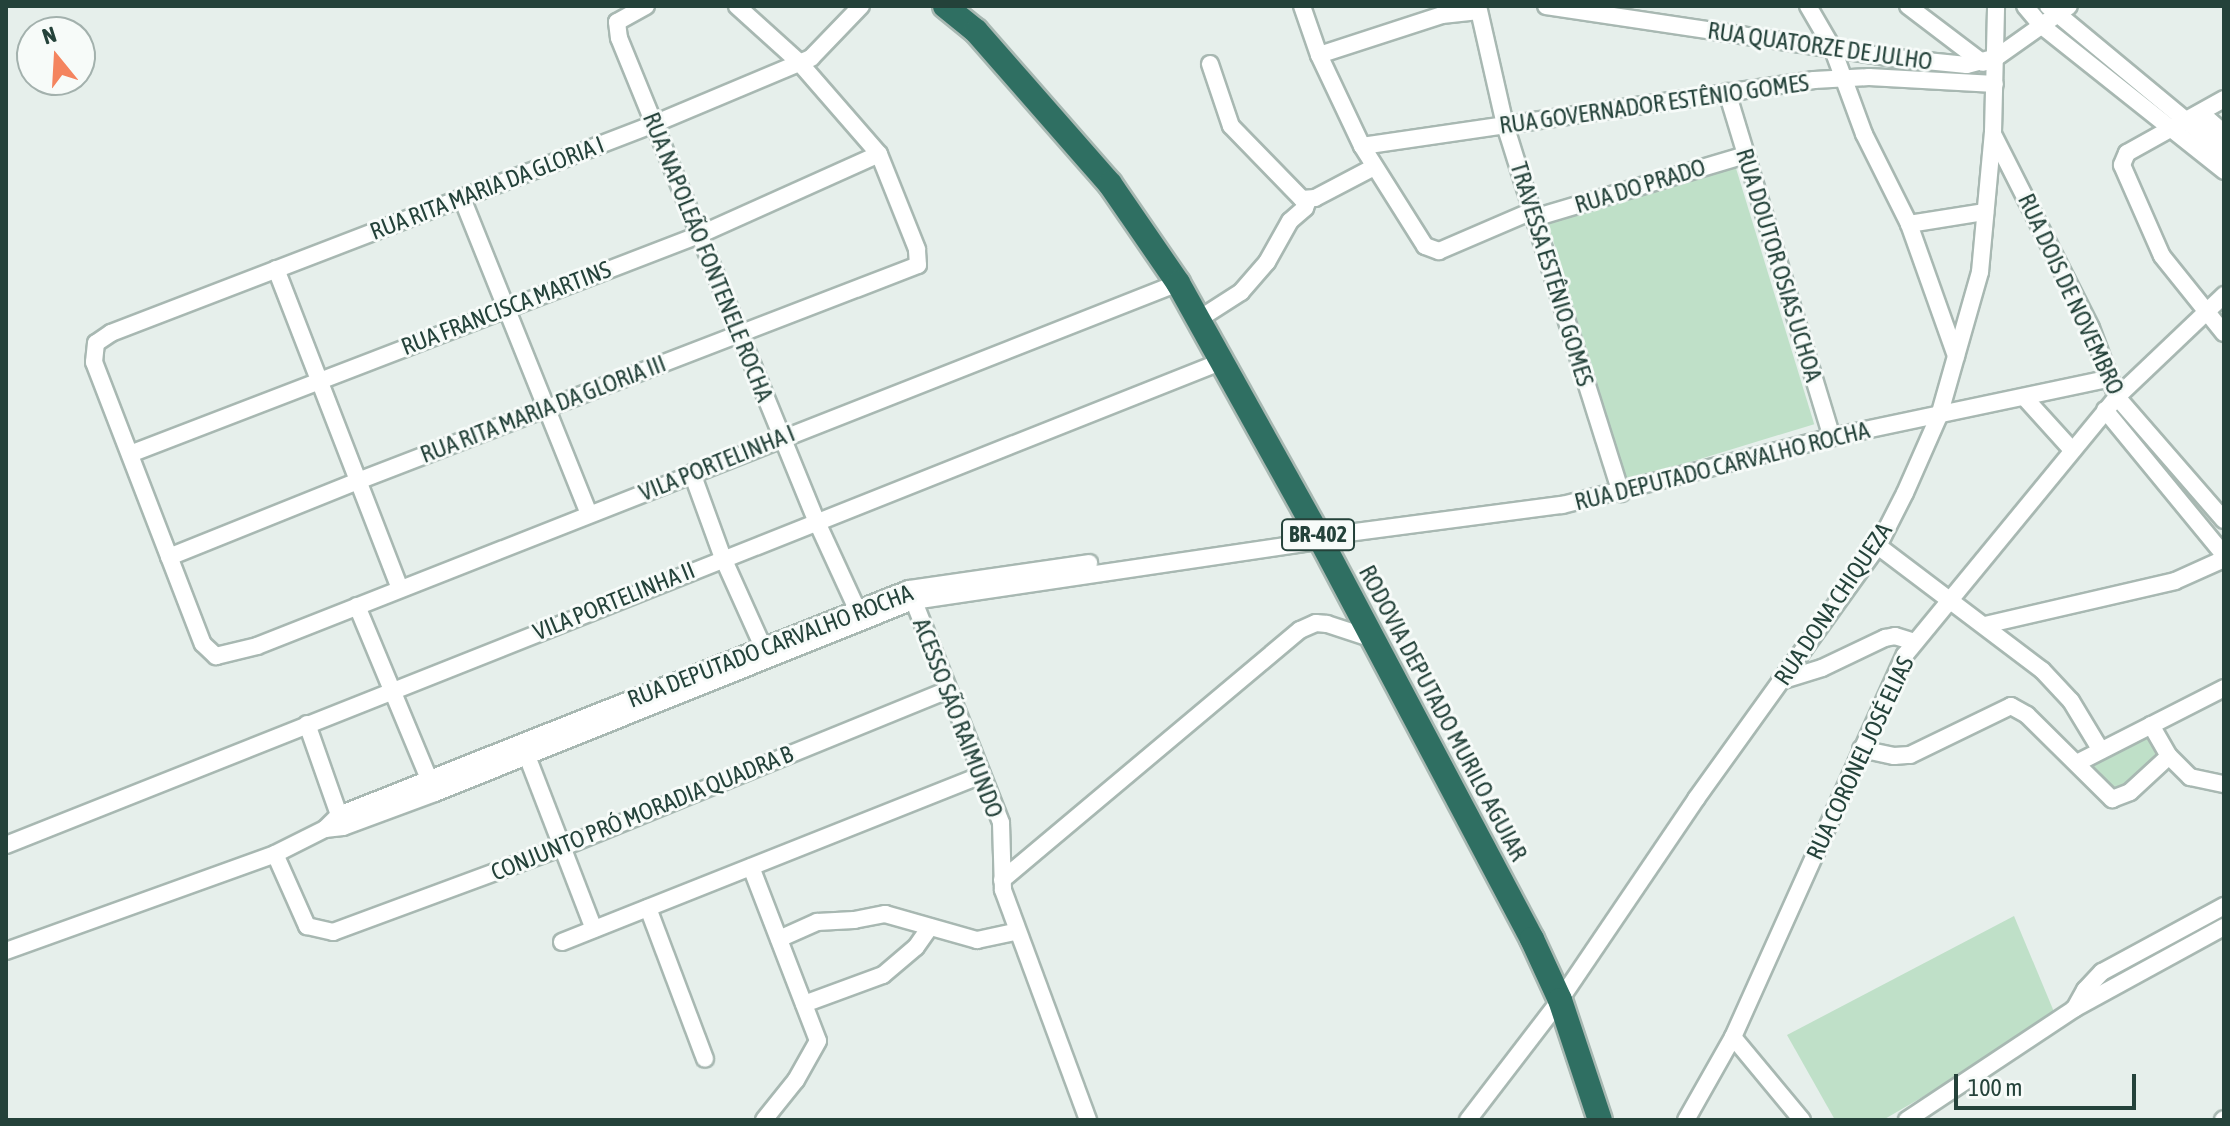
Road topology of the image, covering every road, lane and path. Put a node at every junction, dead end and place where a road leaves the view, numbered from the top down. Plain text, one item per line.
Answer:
1 (646, 6) edge
2 (737, 6) edge
3 (861, 6) edge
4 (945, 6) edge
5 (1302, 6) edge
6 (1548, 6) edge
7 (1808, 6) edge
8 (1908, 6) edge
9 (1996, 6) edge
10 (2025, 6) edge
11 (1478, 8) edge
12 (2058, 9) edge
13 (2042, 26) junction
14 (1832, 47) junction
15 (1319, 55) junction
16 (1990, 60) junction
17 (800, 63) junction
18 (1210, 64) dead end
19 (2118, 76) junction
20 (1844, 78) junction
21 (1995, 84) junction
22 (1727, 92) junction
23 (2223, 101) edge
24 (2187, 122) junction
25 (654, 124) junction
26 (1505, 125) junction
27 (1993, 132) junction
28 (2224, 133) edge
29 (1362, 146) junction
30 (2224, 152) edge
31 (879, 154) junction
32 (1746, 155) junction
33 (1374, 167) junction
34 (2224, 171) edge
35 (462, 198) junction
36 (1308, 200) junction
37 (1985, 212) junction
38 (1533, 214) junction
39 (1909, 224) junction
40 (699, 235) junction
41 (276, 269) junction
42 (1178, 283) junction
43 (2224, 295) edge
44 (506, 308) junction
45 (2206, 312) junction
46 (1199, 319) junction
47 (739, 333) junction
48 (2224, 333) edge
49 (1956, 356) junction
50 (1223, 361) junction
51 (318, 378) junction
52 (2108, 379) junction
53 (2024, 397) junction
54 (2117, 397) junction
55 (546, 407) junction
56 (2105, 410) junction
57 (1939, 416) junction
58 (1832, 437) junction
59 (781, 438) junction
60 (2072, 450) junction
61 (130, 454) junction
62 (692, 473) junction
63 (358, 481) junction
64 (1621, 493) junction
65 (589, 514) junction
66 (816, 520) junction
67 (2224, 520) edge
68 (1323, 536) junction
69 (1878, 546) junction
70 (169, 557) junction
71 (2224, 557) edge
72 (723, 558) junction
73 (400, 589) junction
74 (911, 595) junction
75 (1949, 600) junction
76 (357, 606) junction
77 (860, 616) junction
78 (1985, 625) junction
79 (1373, 639) junction
80 (1915, 642) junction
81 (766, 654) junction
82 (1780, 681) junction
83 (2224, 688) edge
84 (948, 690) junction
85 (391, 691) junction
86 (307, 724) junction
87 (2151, 725) junction
88 (525, 749) junction
89 (1861, 749) junction
90 (2100, 749) junction
91 (2169, 756) junction
92 (2077, 763) junction
93 (982, 775) junction
94 (2223, 782) edge
95 (432, 787) junction
96 (341, 821) junction
97 (6, 845) edge
98 (563, 847) junction
99 (275, 854) junction
100 (751, 867) junction
101 (1002, 880) junction
102 (2224, 906) edge
103 (648, 908) junction
104 (930, 927) junction
105 (2224, 927) edge
106 (594, 929) junction
107 (1016, 932) junction
108 (779, 939) junction
109 (562, 942) dead end
110 (9, 951) edge
111 (1560, 1000) junction
112 (804, 1004) junction
113 (2074, 1009) junction
114 (1733, 1037) junction
115 (705, 1059) dead end
116 (764, 1120) edge
117 (1088, 1120) edge
118 (1468, 1120) edge
119 (1600, 1120) edge
120 (1686, 1120) edge
121 (1802, 1120) edge
122 (1907, 1120) edge

1 - 25 street, RUA NAPOLEÃO FONTENELE ROCHA
2 - 17 street
3 - 17 street, RUA RITA MARIA DA GLORIA I
4 - 42 highway, RODOVIA DEPUTADO MURILO AGUIAR / BR-402
5 - 15 street
6 - 14 street, RUA QUATORZE DE JULHO
7 - 14 street
8 - 16 street
9 - 16 street, RUA DONA CHIQUEZA
10 - 13 street
11 - 15 street
11 - 26 street, TRAVESSA ESTÊNIO GOMES
12 - 13 street
12 - 19 street
13 - 16 street
13 - 19 street
14 - 16 street, RUA QUATORZE DE JULHO
14 - 20 street
15 - 29 street
16 - 21 street, RUA DONA CHIQUEZA
17 - 25 street, RUA RITA MARIA DA GLORIA I
17 - 31 street
18 - 36 street
19 - 24 street
20 - 21 street, RUA GOVERNADOR ESTÊNIO GOMES
20 - 22 street, RUA GOVERNADOR ESTÊNIO GOMES
20 - 39 street
21 - 27 street, RUA DONA CHIQUEZA
22 - 26 street, RUA GOVERNADOR ESTÊNIO GOMES
22 - 32 street, RUA DOUTOR OSIAS UCHOA
23 - 24 street
24 - 28 street
24 - 30 street
24 - 34 street
24 - 45 street
25 - 35 street, RUA RITA MARIA DA GLORIA I
25 - 40 street, RUA NAPOLEÃO FONTENELE ROCHA
26 - 29 street, RUA GOVERNADOR ESTÊNIO GOMES
26 - 38 street, TRAVESSA ESTÊNIO GOMES
27 - 37 street, RUA DONA CHIQUEZA
27 - 52 street, RUA DOIS DE NOVEMBRO
29 - 33 street
31 - 40 street, RUA FRANCISCA MARTINS
31 - 47 street, RUA RITA MARIA DA GLORIA III
32 - 38 street, RUA DO PRADO
32 - 58 street, RUA DOUTOR OSIAS UCHOA
33 - 36 street
33 - 38 street, RUA DO PRADO
35 - 41 street, RUA RITA MARIA DA GLORIA I
35 - 44 street
36 - 46 street
37 - 39 street
37 - 49 street, RUA DONA CHIQUEZA
38 - 64 street, TRAVESSA ESTÊNIO GOMES
39 - 49 street
40 - 44 street, RUA FRANCISCA MARTINS
40 - 47 street, RUA NAPOLEÃO FONTENELE ROCHA
41 - 51 street
41 - 61 street, RUA RITA MARIA DA GLORIA I
42 - 46 highway, RODOVIA DEPUTADO MURILO AGUIAR / BR-402
42 - 59 street, VILA PORTELINHA I
43 - 45 street, RUA CORONEL JOSÉ ELIAS
44 - 51 street, RUA FRANCISCA MARTINS
44 - 55 street
45 - 48 street
45 - 54 street, RUA CORONEL JOSÉ ELIAS
46 - 50 highway, RODOVIA DEPUTADO MURILO AGUIAR / BR-402
47 - 55 street, RUA RITA MARIA DA GLORIA III
47 - 59 street, RUA NAPOLEÃO FONTENELE ROCHA
49 - 57 street, RUA DONA CHIQUEZA
50 - 66 street, VILA PORTELINHA II
50 - 68 highway, RODOVIA DEPUTADO MURILO AGUIAR / BR-402
51 - 61 street, RUA FRANCISCA MARTINS
51 - 63 street
52 - 53 street, RUA DEPUTADO CARVALHO ROCHA
52 - 54 street, RUA DOIS DE NOVEMBRO
53 - 57 street, RUA DEPUTADO CARVALHO ROCHA
53 - 60 street
54 - 56 street, RUA CORONEL JOSÉ ELIAS
54 - 67 street, RUA DOIS DE NOVEMBRO
55 - 63 street, RUA RITA MARIA DA GLORIA III
55 - 65 street
56 - 60 street, RUA CORONEL JOSÉ ELIAS
56 - 71 street
57 - 58 street, RUA DEPUTADO CARVALHO ROCHA
57 - 69 street, RUA DONA CHIQUEZA
58 - 64 street, RUA DEPUTADO CARVALHO ROCHA
59 - 62 street, VILA PORTELINHA I
59 - 66 street, RUA NAPOLEÃO FONTENELE ROCHA
60 - 75 street, RUA CORONEL JOSÉ ELIAS
61 - 70 street
62 - 65 street, VILA PORTELINHA I
62 - 72 street
63 - 70 street, RUA RITA MARIA DA GLORIA III
63 - 73 street
64 - 68 street, RUA DEPUTADO CARVALHO ROCHA
65 - 73 street, VILA PORTELINHA I
66 - 72 street, VILA PORTELINHA II
66 - 77 street, RUA NAPOLEÃO FONTENELE ROCHA
68 - 74 street, RUA DEPUTADO CARVALHO ROCHA
68 - 79 highway, RODOVIA DEPUTADO MURILO AGUIAR / BR-402
69 - 75 street
69 - 82 street, RUA DONA CHIQUEZA
70 - 76 street, VILA PORTELINHA I
71 - 78 street
72 - 81 street
72 - 85 street, VILA PORTELINHA II
73 - 76 street, VILA PORTELINHA I
74 - 77 street, RUA DEPUTADO CARVALHO ROCHA
74 - 84 street, ACESSO SÃO RAIMUNDO
75 - 78 street
75 - 80 street, RUA CORONEL JOSÉ ELIAS
76 - 85 street
77 - 81 street, RUA DEPUTADO CARVALHO ROCHA
78 - 90 street
79 - 101 street
79 - 111 highway, RODOVIA DEPUTADO MURILO AGUIAR / BR-402
80 - 82 street
80 - 89 street, RUA CORONEL JOSÉ ELIAS
81 - 88 street, RUA DEPUTADO CARVALHO ROCHA
82 - 111 street, RUA DONA CHIQUEZA
83 - 87 street
84 - 93 street, ACESSO SÃO RAIMUNDO
84 - 98 street, CONJUNTO PRÓ MORADIA QUADRA B
85 - 86 street, VILA PORTELINHA II
85 - 95 street
86 - 96 street
86 - 97 street, VILA PORTELINHA II
87 - 90 street
87 - 91 street
88 - 95 street, RUA DEPUTADO CARVALHO ROCHA
88 - 98 street
89 - 92 street
89 - 114 street, RUA CORONEL JOSÉ ELIAS
90 - 92 street
91 - 92 street
91 - 94 street
93 - 100 street
93 - 101 street, ACESSO SÃO RAIMUNDO
95 - 96 street, RUA DEPUTADO CARVALHO ROCHA
96 - 99 street, RUA DEPUTADO CARVALHO ROCHA
98 - 99 street, CONJUNTO PRÓ MORADIA QUADRA B
98 - 106 street
99 - 110 street, RUA DEPUTADO CARVALHO ROCHA
100 - 103 street
100 - 108 street
101 - 107 street, ACESSO SÃO RAIMUNDO
102 - 113 street
103 - 106 street
103 - 115 street
104 - 107 street
104 - 108 street
104 - 112 street
105 - 113 street
106 - 109 street
107 - 117 street, ACESSO SÃO RAIMUNDO
108 - 112 street
111 - 118 street, RUA DONA CHIQUEZA
111 - 119 highway, RODOVIA DEPUTADO MURILO AGUIAR / BR-402
112 - 116 street
113 - 122 street
114 - 120 street, RUA CORONEL JOSÉ ELIAS
114 - 121 street

